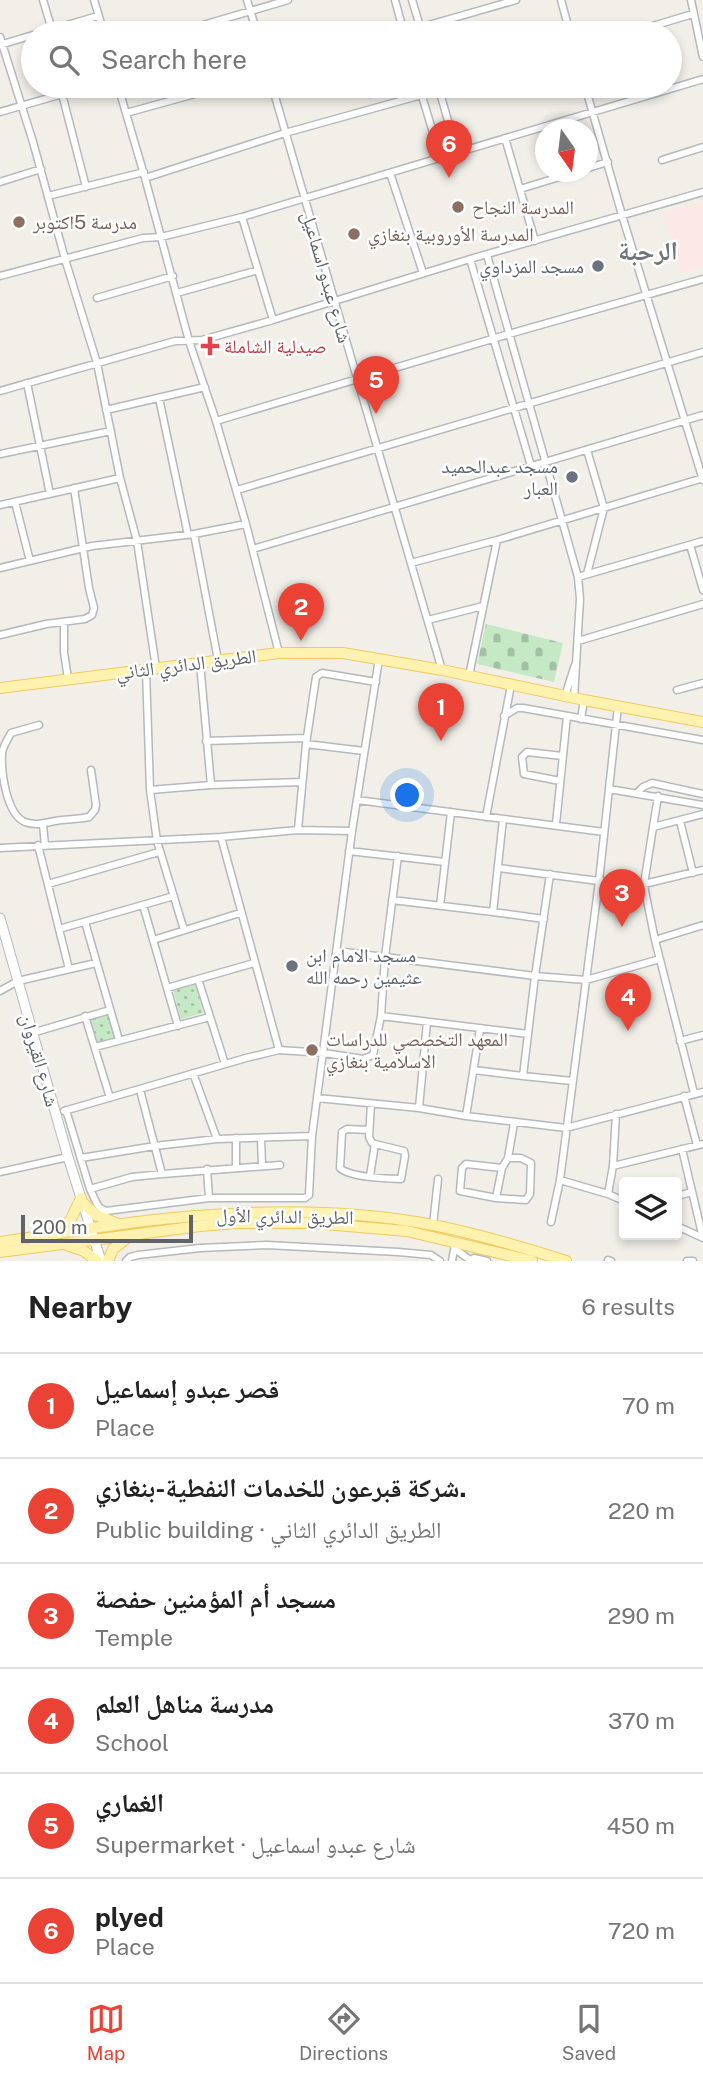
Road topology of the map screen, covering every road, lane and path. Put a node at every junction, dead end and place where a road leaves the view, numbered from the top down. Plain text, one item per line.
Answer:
1 (43, 0) edge
2 (94, 0) edge
3 (247, 0) edge
4 (288, 0) edge
5 (395, 0) edge
6 (412, 0) edge
7 (516, 0) edge
8 (561, 0) edge
9 (691, 0) edge
10 (250, 11) junction
11 (693, 13) junction
12 (99, 16) junction
13 (49, 21) edge
14 (82, 21) edge
15 (100, 21) edge
16 (216, 21) edge
17 (253, 21) edge
18 (400, 21) edge
19 (418, 21) edge
20 (450, 21) edge
21 (567, 21) edge
22 (667, 21) edge
23 (21, 38) edge
24 (1, 43) edge
25 (703, 57) edge
26 (703, 79) edge
27 (682, 85) edge
28 (47, 98) edge
29 (63, 98) edge
30 (122, 98) edge
31 (180, 98) edge
32 (275, 98) edge
33 (411, 98) edge
34 (423, 98) edge
35 (442, 98) edge
36 (589, 98) edge
37 (638, 98) edge
38 (21, 105) junction
39 (593, 111) junction
40 (0, 112) edge
41 (126, 113) junction
42 (285, 133) junction
43 (505, 138) junction
44 (703, 147) edge
45 (457, 152) junction
46 (440, 156) junction
47 (662, 160) dead end
48 (608, 162) junction
49 (598, 165) edge
50 (41, 169) junction
51 (390, 173) junction
52 (145, 175) junction
53 (0, 182) edge
54 (543, 182) edge
55 (86, 187) junction
56 (520, 189) junction
57 (703, 192) edge
58 (48, 196) junction
59 (304, 199) junction
60 (622, 215) junction
61 (242, 217) junction
62 (161, 237) junction
63 (535, 241) junction
64 (487, 255) junction
65 (65, 259) junction
66 (470, 259) junction
67 (258, 270) junction
68 (423, 273) junction
69 (0, 276) edge
70 (173, 276) junction
71 (703, 279) edge
72 (177, 293) junction
73 (646, 294) junction
74 (97, 298) dead end
75 (334, 300) junction
76 (273, 320) junction
77 (509, 334) junction
78 (493, 338) junction
79 (189, 341) junction
80 (703, 352) edge
81 (667, 362) junction
82 (97, 363) junction
83 (357, 379) junction
84 (27, 383) junction
85 (205, 387) junction
86 (0, 391) edge
87 (159, 398) junction
88 (529, 403) junction
89 (513, 407) junction
90 (106, 410) junction
91 (703, 415) edge
92 (685, 420) junction
93 (216, 421) junction
94 (111, 431) junction
95 (39, 446) junction
96 (377, 449) junction
97 (587, 450) junction
98 (0, 454) edge
99 (547, 462) junction
100 (531, 466) junction
101 (120, 478) junction
102 (703, 479) edge
103 (74, 488) junction
104 (237, 490) junction
105 (50, 494) junction
106 (15, 502) junction
107 (0, 505) edge
108 (394, 506) junction
109 (604, 508) junction
110 (562, 519) junction
111 (247, 524) junction
112 (191, 534) junction
113 (498, 540) junction
114 (137, 541) junction
115 (703, 541) edge
116 (690, 545) junction
117 (83, 548) junction
118 (253, 549) junction
119 (30, 561) junction
120 (411, 563) junction
121 (0, 568) edge
122 (587, 574) junction
123 (578, 577) junction
124 (703, 590) edge
125 (703, 604) edge
126 (483, 606) junction
127 (428, 620) junction
128 (64, 623) junction
129 (0, 635) edge
130 (578, 641) junction
131 (279, 653) junction
132 (379, 659) junction
133 (218, 660) junction
134 (200, 663) junction
135 (151, 669) junction
136 (442, 670) junction
137 (469, 676) junction
138 (68, 679) junction
139 (376, 682) junction
140 (703, 683) edge
141 (511, 685) junction
142 (0, 688) edge
143 (677, 690) dead end
144 (574, 698) junction
145 (618, 706) junction
146 (504, 716) junction
147 (567, 716) junction
148 (581, 719) junction
149 (703, 722) edge
150 (617, 724) junction
151 (39, 725) dead end
152 (703, 740) edge
153 (206, 741) junction
154 (306, 741) junction
155 (364, 751) junction
156 (562, 756) junction
157 (91, 770) dead end
158 (2, 776) edge
159 (560, 780) junction
160 (302, 782) junction
161 (211, 785) junction
162 (609, 789) junction
163 (150, 790) junction
164 (637, 793) junction
165 (703, 794) edge
166 (659, 796) junction
167 (357, 800) junction
168 (703, 804) edge
169 (451, 812) junction
170 (703, 814) edge
171 (485, 817) junction
172 (503, 819) junction
173 (680, 821) junction
174 (556, 824) junction
175 (43, 825) junction
176 (653, 827) junction
177 (299, 830) junction
178 (352, 831) junction
179 (604, 832) junction
180 (221, 837) junction
181 (157, 841) junction
182 (42, 845) junction
183 (0, 848) edge
184 (349, 851) junction
185 (159, 852) junction
186 (398, 856) junction
187 (445, 862) junction
188 (499, 868) junction
189 (703, 870) edge
190 (693, 873) junction
191 (550, 874) junction
192 (599, 881) junction
193 (48, 884) junction
194 (644, 884) junction
195 (173, 896) junction
196 (392, 900) junction
197 (143, 905) junction
198 (440, 906) junction
199 (493, 912) junction
200 (240, 913) junction
201 (0, 918) edge
202 (544, 919) junction
203 (85, 922) junction
204 (703, 925) edge
205 (59, 929) junction
206 (184, 930) junction
207 (153, 940) junction
208 (655, 940) junction
209 (337, 951) junction
210 (385, 957) junction
211 (660, 959) junction
212 (96, 963) junction
213 (254, 963) junction
214 (69, 969) junction
215 (535, 976) junction
216 (198, 979) junction
217 (586, 980) junction
218 (18, 981) junction
219 (167, 988) junction
220 (0, 991) edge
221 (110, 1010) junction
222 (381, 1016) junction
223 (85, 1017) junction
224 (210, 1017) junction
225 (427, 1022) junction
226 (178, 1026) junction
227 (480, 1028) junction
228 (32, 1033) junction
229 (528, 1034) junction
230 (703, 1035) edge
231 (119, 1040) junction
232 (680, 1041) junction
233 (95, 1047) junction
234 (279, 1051) junction
235 (324, 1053) junction
236 (225, 1064) junction
237 (474, 1070) junction
238 (193, 1073) junction
239 (523, 1076) junction
240 (572, 1081) junction
241 (140, 1090) junction
242 (703, 1091) edge
243 (694, 1093) junction
244 (684, 1096) junction
245 (110, 1098) junction
246 (317, 1098) junction
247 (371, 1104) junction
248 (419, 1108) junction
249 (61, 1112) junction
250 (616, 1114) junction
251 (466, 1116) junction
252 (514, 1123) junction
253 (566, 1128) junction
254 (369, 1130) junction
255 (312, 1136) junction
256 (236, 1138) junction
257 (261, 1138) junction
258 (217, 1139) junction
259 (375, 1144) junction
260 (700, 1144) edge
261 (156, 1146) junction
262 (682, 1149) junction
263 (68, 1157) junction
264 (81, 1158) junction
265 (508, 1158) junction
266 (280, 1165) dead end
267 (262, 1166) junction
268 (613, 1166) junction
269 (236, 1168) junction
270 (502, 1168) junction
271 (207, 1169) junction
272 (0, 1172) edge
273 (162, 1174) junction
274 (370, 1176) junction
275 (438, 1179) dead end
276 (560, 1180) junction
277 (90, 1189) junction
278 (692, 1192) junction
279 (608, 1194) junction
280 (682, 1195) edge
281 (209, 1198) junction
282 (496, 1198) junction
283 (619, 1198) edge
284 (81, 1200) junction
285 (551, 1222) dead end
286 (122, 1225) junction
287 (433, 1225) junction
288 (682, 1228) edge
289 (91, 1229) junction
290 (55, 1234) junction
291 (134, 1234) junction
292 (703, 1238) edge
293 (94, 1240) junction
294 (0, 1242) edge
295 (63, 1244) junction
296 (455, 1246) junction
297 (0, 1252) edge
298 (99, 1261) edge
299 (108, 1261) edge
300 (126, 1261) edge
301 (440, 1261) edge
302 (452, 1261) edge
303 (469, 1261) edge
304 (487, 1261) edge
305 (529, 1261) edge
306 (566, 1261) edge
307 (687, 1261) edge
308 (693, 1261) edge

1 - 13 street
2 - 12 street
3 - 10 street
4 - 10 street
5 - 18 street
6 - 19 street
7 - 20 street
8 - 21 street
9 - 11 street
10 - 16 street
10 - 17 street
11 - 22 street
11 - 25 street
12 - 14 street
12 - 15 street
23 - 24 street
24 - 38 street
26 - 27 street
28 - 38 street
29 - 55 street
30 - 41 street
31 - 41 street
32 - 42 street, شارع عبدو اسماعيل
33 - 42 street
34 - 46 street
35 - 45 street
36 - 39 street
37 - 39 street
38 - 40 street
38 - 50 street
39 - 43 street
39 - 48 street
41 - 52 street
42 - 52 street
42 - 59 street, شارع عبدو اسماعيل
43 - 45 street
43 - 56 street
44 - 47 street
45 - 46 street
46 - 51 street
48 - 49 street
48 - 60 street
50 - 53 street
50 - 58 street
51 - 59 street
51 - 68 street
52 - 55 street
52 - 62 street
54 - 56 street
55 - 58 street
56 - 63 street
57 - 60 street
58 - 65 street
59 - 61 street
59 - 75 street, شارع عبدو اسماعيل
60 - 63 street
60 - 73 street
61 - 62 street
61 - 67 street
62 - 65 street
62 - 70 street
63 - 64 street
64 - 66 street
64 - 77 street
65 - 69 street
65 - 82 street
66 - 68 street
66 - 78 street
67 - 72 street
67 - 76 street
68 - 75 street
70 - 72 street
70 - 74 street
71 - 73 street
72 - 79 street
73 - 77 street
73 - 81 street
75 - 76 street
75 - 83 street, شارع عبدو اسماعيل
76 - 79 street
77 - 78 street
77 - 88 street
78 - 83 street
78 - 89 street
79 - 82 street
79 - 85 street
80 - 81 street
81 - 88 street
81 - 92 street
82 - 84 street
82 - 90 street
83 - 93 street
83 - 96 street, شارع عبدو اسماعيل
84 - 86 street
84 - 95 street
85 - 87 street
85 - 93 street
87 - 90 street
87 - 112 street
88 - 89 street
88 - 99 street
89 - 96 street
89 - 100 street
90 - 94 street
91 - 92 street
92 - 97 street
92 - 102 street
93 - 104 street
94 - 95 street
94 - 101 street
95 - 98 street
95 - 105 street
96 - 104 street
96 - 108 street, شارع عبدو اسماعيل
97 - 99 street
97 - 109 street
99 - 100 street
99 - 110 street
100 - 108 street
101 - 103 street
101 - 114 street
102 - 109 street
103 - 105 street
103 - 117 street
104 - 111 street
105 - 106 street
106 - 107 street
106 - 119 street
108 - 118 street
108 - 120 street, شارع عبدو اسماعيل
109 - 110 street
109 - 122 street
110 - 113 street
110 - 123 street
111 - 112 street
111 - 118 street
112 - 114 street
112 - 133 street
113 - 120 street
113 - 126 street
114 - 117 street
114 - 135 street
115 - 116 street
116 - 122 street
116 - 124 street
117 - 119 street
117 - 128 street
118 - 131 street
119 - 121 street
120 - 127 street, شارع عبدو اسماعيل
122 - 123 street
123 - 130 street
125 - 130 street
126 - 127 street
126 - 137 street
127 - 136 street, شارع عبدو اسماعيل
128 - 129 street
128 - 138 street
130 - 144 street
131 - 132 main road, الطريق الدائري الثاني
131 - 133 main road, الطريق الدائري الثاني
132 - 136 main road, الطريق الدائري الثاني
132 - 139 street
133 - 134 main road, الطريق الدائري الثاني
134 - 135 main road, الطريق الدائري الثاني
134 - 153 street
135 - 138 main road, الطريق الدائري الثاني
135 - 163 street
136 - 137 main road, الطريق الدائري الثاني
137 - 141 main road, الطريق الدائري الثاني
138 - 142 main road, الطريق الدائري الثاني
139 - 154 street
139 - 155 street
140 - 143 street
141 - 144 main road, الطريق الدائري الثاني
141 - 146 street
144 - 145 main road, الطريق الدائري الثاني
144 - 148 street
145 - 149 main road, الطريق الدائري الثاني
145 - 150 street
146 - 147 street
146 - 171 street
147 - 148 street
147 - 156 street
148 - 150 street
150 - 152 street
150 - 162 street
151 - 158 street
153 - 154 street
153 - 161 street
154 - 155 street
154 - 160 street
155 - 167 street
156 - 159 street
156 - 159 street
157 - 175 street
158 - 175 street
159 - 174 street
160 - 161 street
160 - 177 street
161 - 163 street
162 - 164 street
162 - 179 street
163 - 181 street
164 - 165 street
164 - 166 street
166 - 168 street
166 - 176 street
167 - 169 street
167 - 178 street
169 - 171 street
169 - 187 street
170 - 173 street
171 - 172 street
172 - 174 street
172 - 188 street
173 - 176 street
173 - 190 street
174 - 179 street
175 - 182 street
176 - 194 street
177 - 178 street
177 - 180 street
178 - 184 street
179 - 192 street
180 - 181 street
180 - 200 street
181 - 182 street
181 - 185 street
182 - 183 street
182 - 193 street
184 - 186 street
184 - 209 street
185 - 193 street
185 - 195 street
186 - 187 street
186 - 196 street
187 - 198 street
188 - 191 street
188 - 199 street
189 - 190 street
190 - 194 street
191 - 192 street
191 - 202 street
192 - 194 street
192 - 217 street
193 - 205 street
194 - 208 street
195 - 197 street
195 - 206 street
196 - 198 street
196 - 210 street
197 - 203 street
197 - 207 street
198 - 199 street
199 - 202 street
200 - 206 street
200 - 213 street
201 - 218 main road, شارع القيروان
202 - 215 street
203 - 205 street
203 - 212 street
204 - 208 street
205 - 214 street
206 - 207 street
207 - 219 street
208 - 211 street
209 - 210 street
209 - 235 street
210 - 215 street
210 - 222 street
211 - 217 street
211 - 232 street
212 - 214 street
212 - 221 street
213 - 216 street
213 - 234 street
214 - 218 street
215 - 217 street
215 - 229 street
216 - 219 street
216 - 224 street
217 - 240 street
218 - 220 street
218 - 228 main road, شارع القيروان
219 - 226 street
221 - 223 street
221 - 231 street
222 - 225 street
222 - 235 street
223 - 228 street
223 - 233 street
224 - 226 street
224 - 236 street
225 - 227 street
225 - 248 street
226 - 231 street
227 - 229 street
227 - 237 street
228 - 249 main road, شارع القيروان
229 - 239 street
230 - 232 street
231 - 233 street
232 - 243 street
233 - 245 street
234 - 235 street
234 - 236 street
235 - 246 street
236 - 238 street
237 - 239 street
237 - 251 street
238 - 241 street
238 - 258 street
239 - 240 street
240 - 253 street
241 - 245 street
241 - 261 street
242 - 243 street
243 - 244 street
244 - 250 street
244 - 260 street
245 - 249 street
246 - 247 street
246 - 255 street
247 - 248 street
247 - 254 street
248 - 251 street
249 - 263 main road, شارع القيروان
249 - 264 street
250 - 253 street
250 - 268 street
251 - 252 street
252 - 253 street
252 - 265 street
253 - 276 street
254 - 259 street
254 - 274 street
255 - 257 street
255 - 281 street
256 - 257 street
256 - 258 street
256 - 269 street
257 - 267 street
258 - 261 street
259 - 274 street
259 - 274 street
260 - 262 street
261 - 264 street
261 - 273 street
262 - 268 street
262 - 278 street
263 - 272 street
263 - 284 main road, شارع القيروان
264 - 277 street
265 - 270 street
265 - 282 street
266 - 267 street
267 - 269 street
268 - 279 street
269 - 271 street
270 - 282 street
270 - 282 street
271 - 273 street
271 - 281 street
273 - 277 street
275 - 287 street
276 - 279 street
276 - 285 street
277 - 281 street
278 - 280 street
278 - 292 street
279 - 283 street
284 - 286 main road
284 - 289 main road, شارع القيروان
284 - 290 main road
286 - 287 main road, الطريق الدائري الأول
286 - 289 main road, الطريق الدائري الأول
287 - 306 main road, الطريق الدائري الأول
288 - 292 street
289 - 290 main road, الطريق الدائري الأول
289 - 293 main road, شارع القيروان
290 - 294 main road, الطريق الدائري الأول
291 - 293 main road, الطريق الدائري الأول
291 - 296 main road, الطريق الدائري الأول
291 - 299 main road
293 - 295 main road, الطريق الدائري الأول
293 - 298 main road, شارع القيروان
295 - 297 main road, الطريق الدائري الأول
295 - 298 main road
296 - 302 street
296 - 303 street
296 - 305 main road, الطريق الدائري الأول
300 - 301 street
303 - 304 street
307 - 308 street

